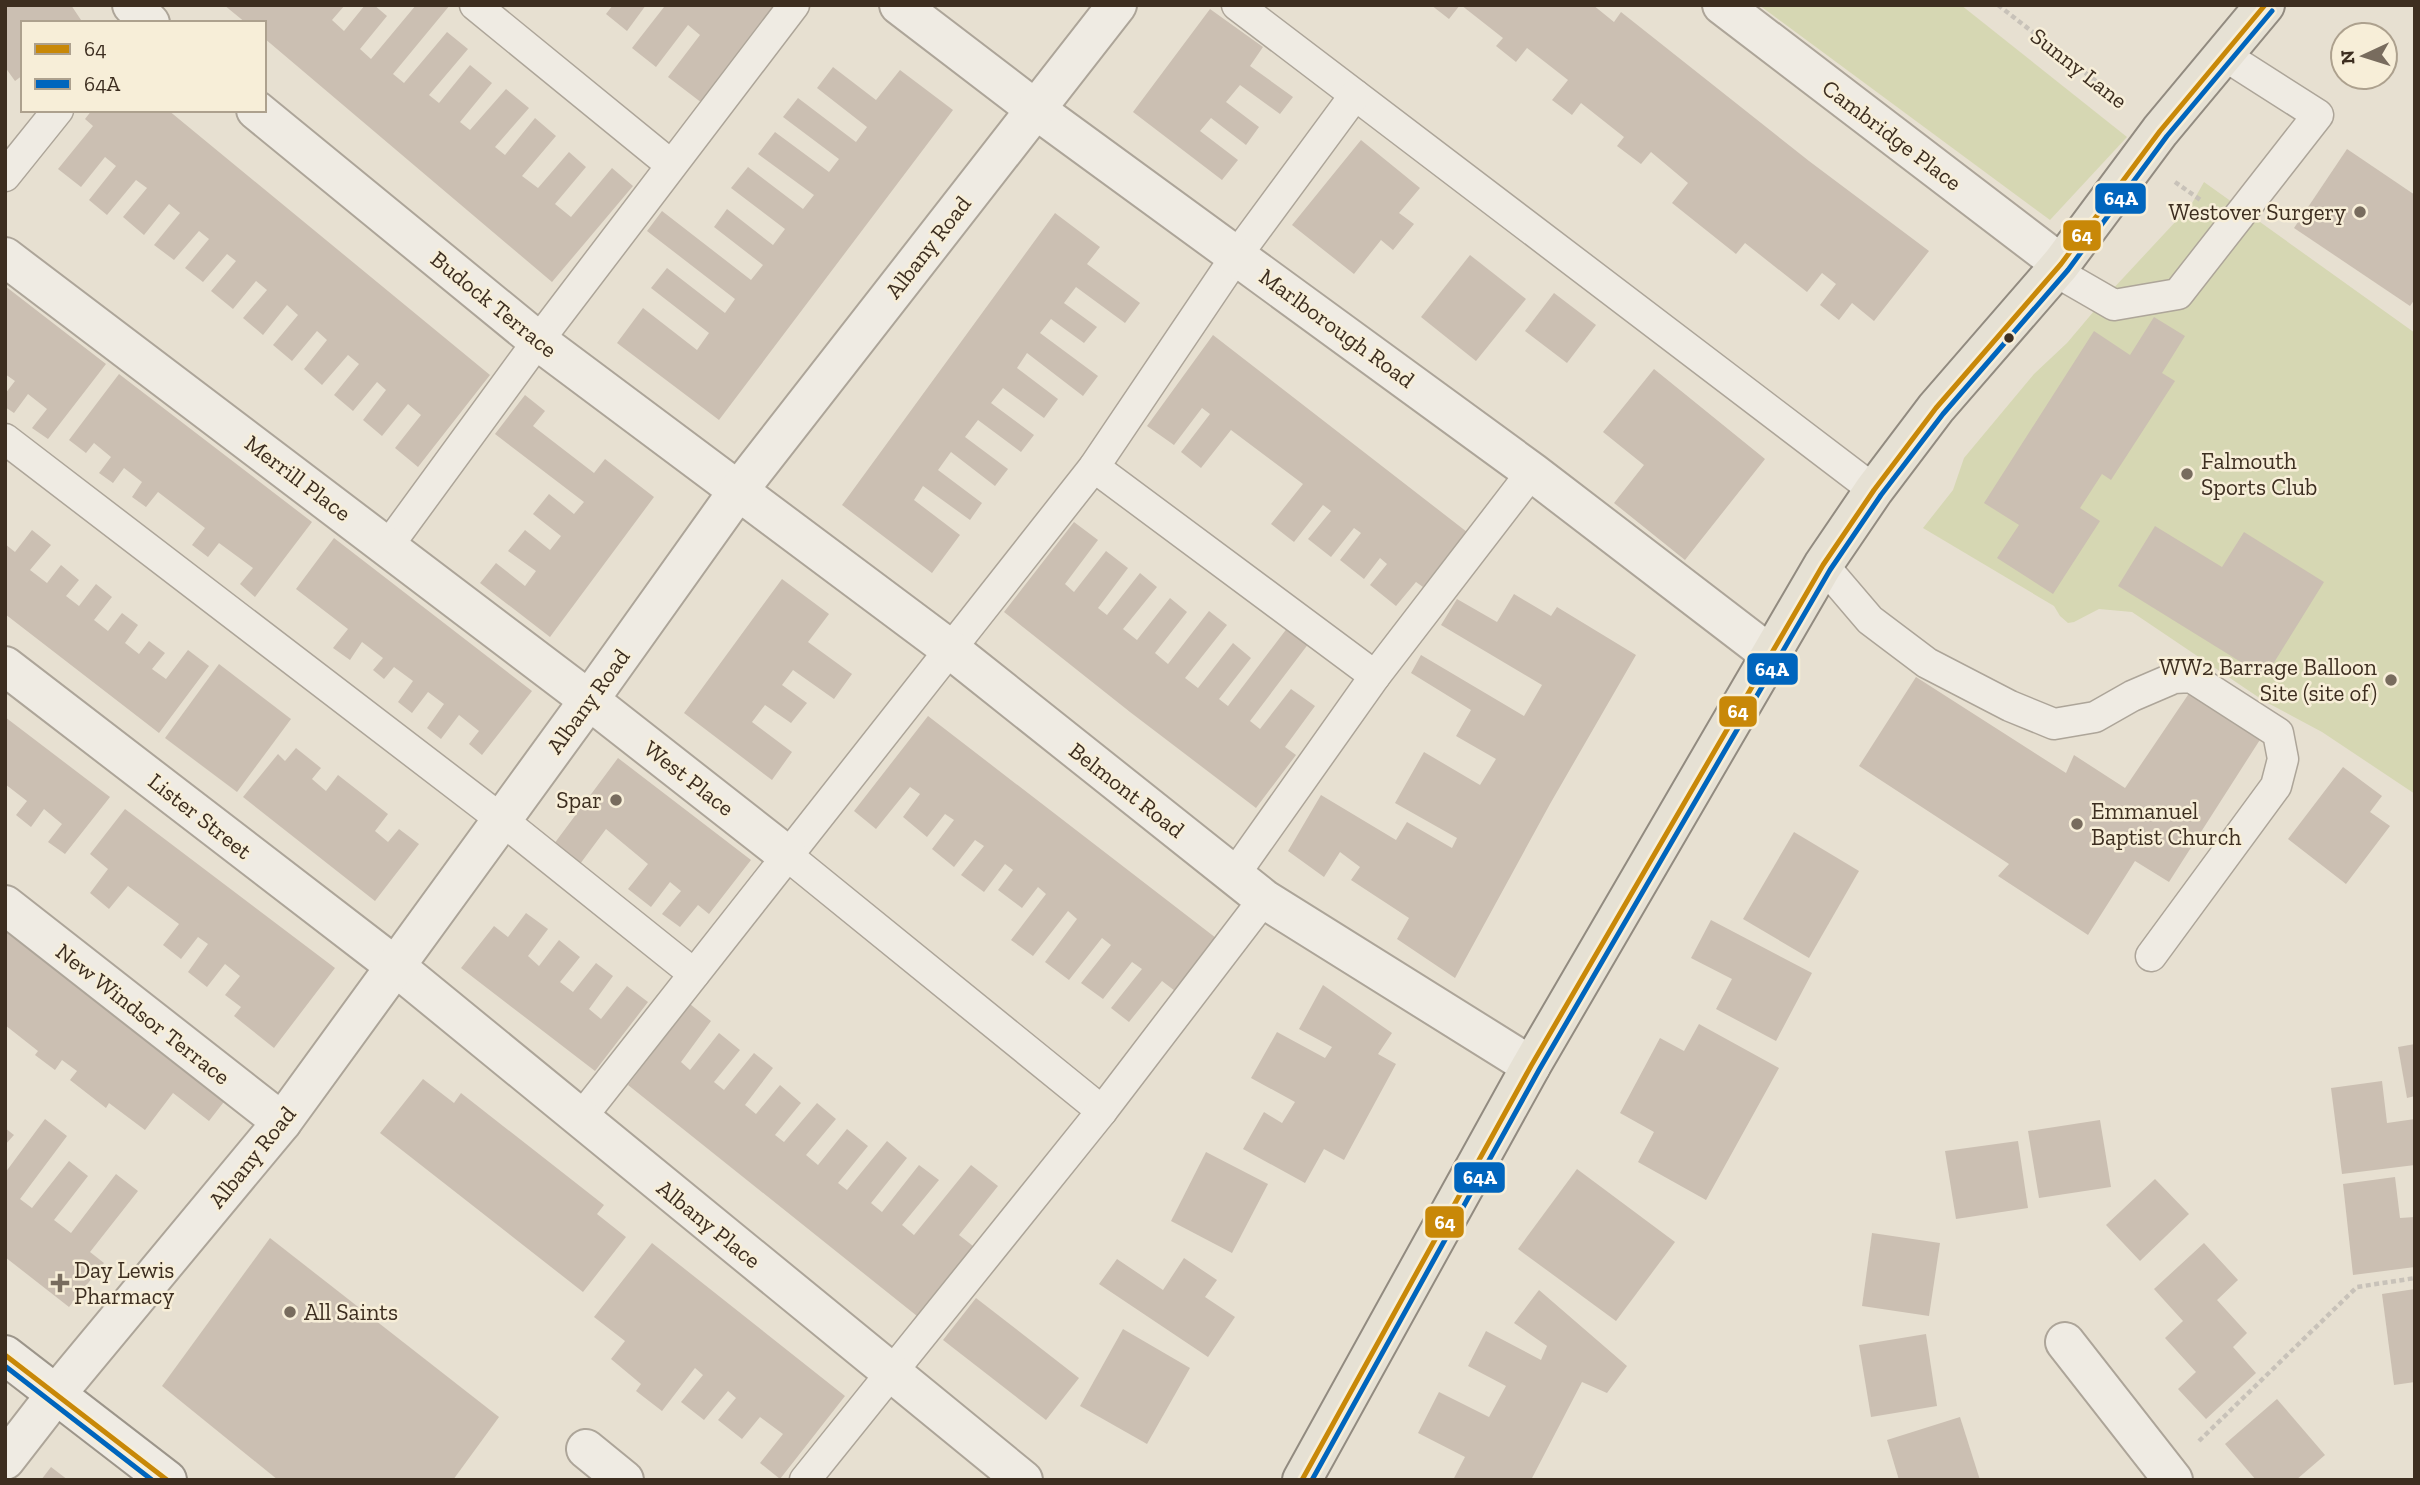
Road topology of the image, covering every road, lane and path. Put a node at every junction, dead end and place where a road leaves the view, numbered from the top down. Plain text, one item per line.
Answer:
1 (475, 5) edge
2 (794, 5) edge
3 (899, 5) edge
4 (1116, 5) edge
5 (1237, 5) edge
6 (1722, 5) edge
7 (1998, 5) edge
8 (2265, 5) edge
9 (2224, 55) junction
10 (1355, 95) junction
11 (1035, 109) junction
12 (56, 112) edge
13 (258, 112) edge
14 (2150, 144) junction
15 (671, 165) junction
16 (5, 177) edge
17 (2235, 224) junction
18 (1237, 255) junction
19 (5, 257) edge
20 (2058, 268) junction
21 (538, 341) junction
22 (5, 439) edge
23 (1094, 467) junction
24 (1532, 472) junction
25 (1874, 490) junction
26 (738, 491) junction
27 (388, 546) junction
28 (1823, 565) junction
29 (950, 649) junction
30 (1772, 656) junction
31 (5, 666) edge
32 (1375, 676) junction
33 (589, 700) junction
34 (502, 820) junction
35 (788, 856) junction
36 (1234, 875) junction
37 (1264, 899) junction
38 (5, 905) edge
39 (2151, 956) dead end
40 (395, 966) junction
41 (694, 974) junction
42 (1531, 1066) junction
43 (1102, 1111) junction
44 (580, 1119) junction
45 (282, 1122) junction
46 (2415, 1278) edge
47 (2065, 1342) dead end
48 (5, 1355) edge
49 (892, 1372) junction
50 (57, 1393) junction
51 (586, 1449) dead end
52 (5, 1460) edge
53 (2170, 1476) edge
54 (167, 1480) edge
55 (624, 1480) edge
56 (805, 1480) edge
57 (1023, 1480) edge
58 (1302, 1480) edge

1 - 15 lane
2 - 15 lane
3 - 11 street, Marlborough Road
4 - 11 street, Albany Road
5 - 10 lane
6 - 20 street, Cambridge Place
7 - 14 path, Sunny Lane
8 - 9 main road
9 - 14 main road
9 - 17 lane
10 - 18 lane
10 - 25 lane
11 - 18 street, Marlborough Road
11 - 26 street, Albany Road
12 - 16 lane
13 - 21 street, Budock Terrace
14 - 17 path, Sunny Lane
14 - 20 main road
15 - 21 lane
17 - 20 lane
18 - 23 lane
18 - 24 street, Marlborough Road
19 - 27 street, Merrill Place
20 - 25 main road
21 - 26 street, Budock Terrace
21 - 27 lane
22 - 34 lane
23 - 29 lane
23 - 32 lane
24 - 30 street, Marlborough Road
24 - 32 lane
25 - 28 main road
26 - 29 street, Belmont Road
26 - 33 street, Albany Road
27 - 33 street, Merrill Place
28 - 30 main road
28 - 39 lane
29 - 35 lane
29 - 36 street, Belmont Road
30 - 42 main road
31 - 40 street, Lister Street
32 - 36 lane
33 - 34 street, Albany Road
33 - 35 street, West Place
34 - 40 street, Albany Road
34 - 41 lane
35 - 41 lane
35 - 43 lane
36 - 37 street, Belmont Road
37 - 42 street, Belmont Road
37 - 43 lane
38 - 45 street, New Windsor Terrace
40 - 44 street, Albany Place
40 - 45 street, Albany Road
41 - 44 lane
42 - 58 main road
43 - 49 lane
44 - 49 street, Albany Place
45 - 50 street, Albany Road
46 - 53 path
47 - 53 street
48 - 50 street
49 - 56 lane
49 - 57 street, Albany Place
50 - 52 street, Albany Road
50 - 54 street
51 - 55 street

